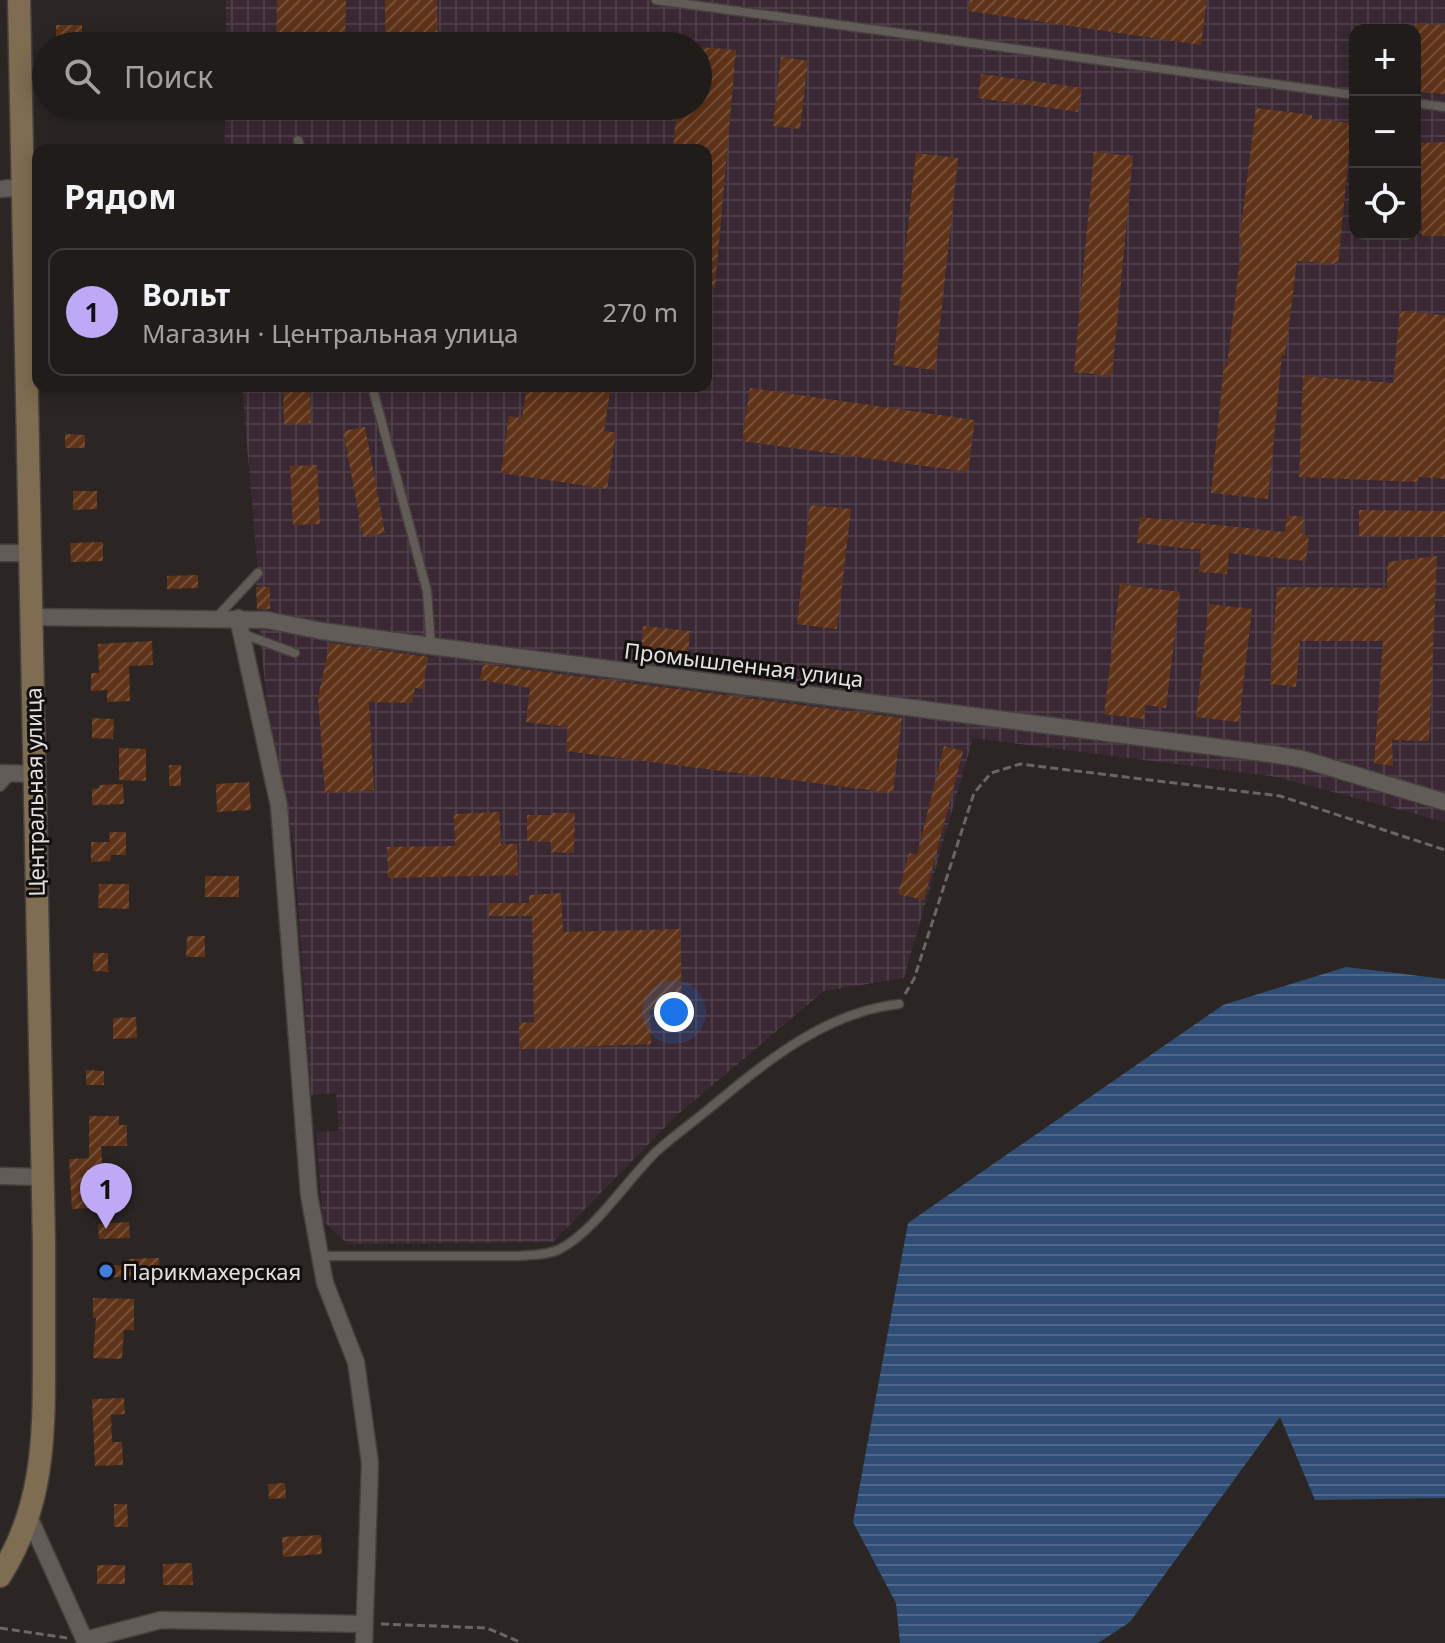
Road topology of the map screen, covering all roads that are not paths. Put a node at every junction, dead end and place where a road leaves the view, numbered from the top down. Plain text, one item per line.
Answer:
1 (19, 0) edge
2 (658, 0) edge
3 (1349, 94) edge
4 (1421, 104) edge
5 (1445, 107) edge
6 (298, 140) dead end
7 (299, 144) edge
8 (11, 188) edge
9 (374, 392) edge
10 (0, 553) edge
11 (29, 553) junction
12 (258, 573) dead end
13 (30, 617) junction
14 (216, 618) junction
15 (240, 626) junction
16 (431, 646) junction
17 (295, 653) dead end
18 (16, 773) edge
19 (0, 787) edge
20 (1445, 802) edge
21 (899, 1004) road end
22 (0, 1176) edge
23 (42, 1177) junction
24 (319, 1256) junction
25 (29, 1517) junction
26 (0, 1576) edge
27 (364, 1624) junction
28 (85, 1642) edge
29 (364, 1643) edge

1 - 8 main road, Центральная улица
2 - 3 lane
4 - 5 lane
6 - 7 lane
8 - 11 main road, Центральная улица
9 - 16 lane
10 - 11 street
11 - 13 main road, Центральная улица
12 - 14 lane
13 - 14 street, Промышленная улица
13 - 18 main road, Центральная улица
14 - 15 street, Промышленная улица
15 - 16 street, Промышленная улица
15 - 17 lane
15 - 24 street
16 - 20 street, Промышленная улица
18 - 19 lane
18 - 23 main road, Центральная улица
21 - 24 lane
22 - 23 street
23 - 25 main road, Центральная улица
24 - 27 street
25 - 26 main road, Центральная улица
25 - 28 street
27 - 28 street
27 - 29 street

